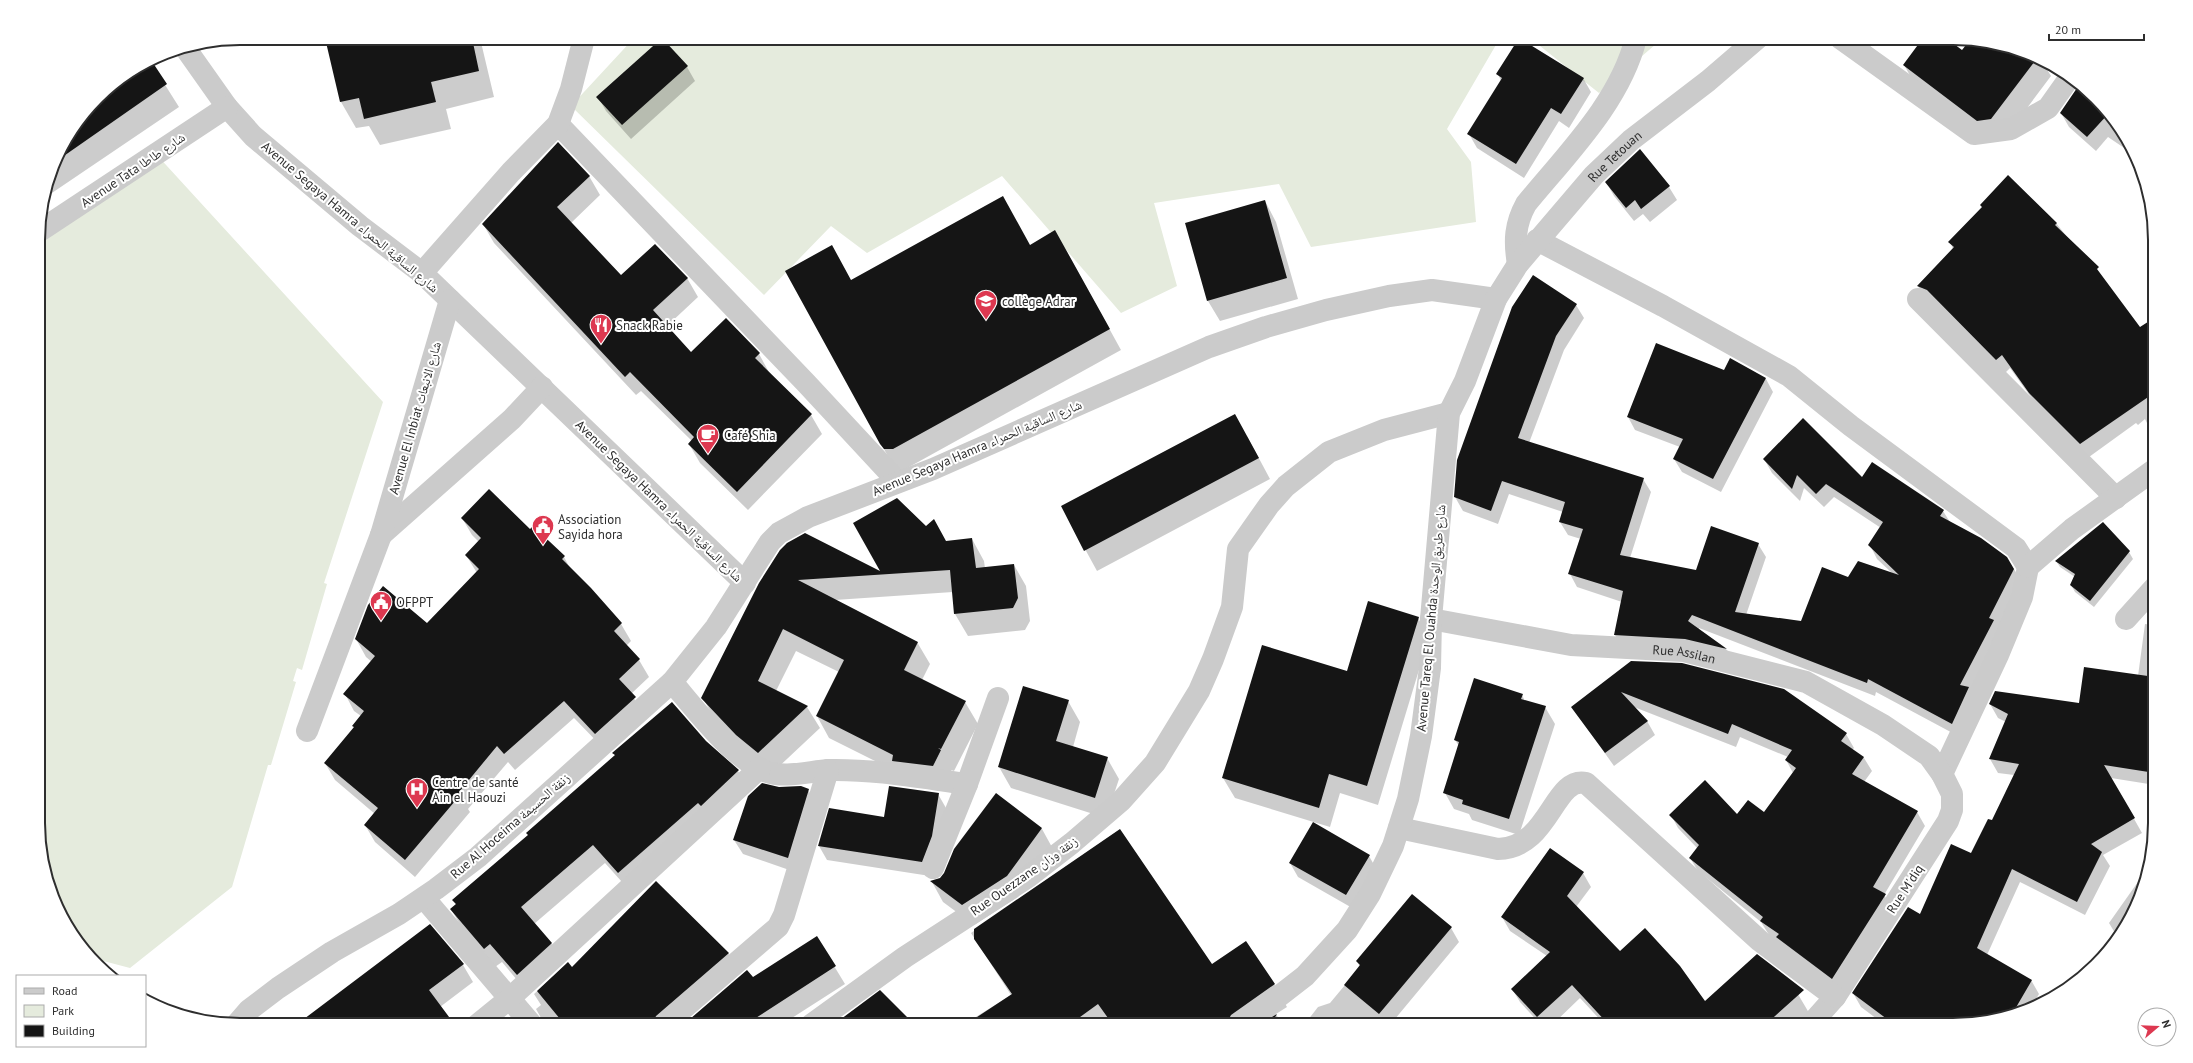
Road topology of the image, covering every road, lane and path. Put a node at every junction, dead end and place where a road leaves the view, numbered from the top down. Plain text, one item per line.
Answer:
1 (582, 45) edge
2 (1634, 45) edge
3 (1750, 45) edge
4 (1850, 45) edge
5 (188, 52) edge
6 (2067, 81) edge
7 (227, 107) junction
8 (558, 124) junction
9 (45, 227) edge
10 (1537, 240) junction
11 (1518, 264) junction
12 (422, 273) junction
13 (1496, 299) junction
14 (1918, 299) dead end
15 (450, 300) junction
16 (542, 387) junction
17 (1449, 413) junction
18 (2148, 474) edge
19 (898, 482) junction
20 (2116, 498) junction
21 (381, 535) junction
22 (2028, 567) junction
23 (745, 583) junction
24 (2148, 595) edge
25 (1431, 619) junction
26 (2126, 619) dead end
27 (672, 682) junction
28 (998, 698) dead end
29 (306, 731) dead end
30 (1919, 748) joint
31 (760, 768) junction
32 (828, 770) junction
33 (1942, 774) junction
34 (967, 784) junction
35 (1399, 828) junction
36 (933, 868) dead end
37 (424, 898) junction
38 (1835, 997) junction
39 (509, 999) junction
40 (242, 1018) edge
41 (486, 1018) edge
42 (526, 1018) edge
43 (672, 1018) edge
44 (820, 1018) edge
45 (1249, 1018) edge
46 (1816, 1018) edge

1 - 8 street
2 - 11 street
3 - 10 street, Rue Tetouan
4 - 6 street
5 - 7 street, Avenue Segaya Hamra شارع الساقية الحمراء
7 - 9 street, Avenue Tata شارع طاطا
7 - 12 street, Avenue Segaya Hamra شارع الساقية الحمراء
8 - 12 street
8 - 19 street
10 - 11 street, Rue Tetouan
10 - 22 street
11 - 13 street, Rue Tetouan
12 - 15 street, Avenue Segaya Hamra شارع الساقية الحمراء
13 - 17 street, Avenue Tareq El Ouahda شارع طريق الوحدة
13 - 19 street, Avenue Segaya Hamra شارع الساقية الحمراء
14 - 20 street
15 - 16 street, Avenue Segaya Hamra شارع الساقية الحمراء
15 - 21 street, Avenue El Inbiat شارع الانبعاث
16 - 21 street, Avenue El Inbiat شارع الانبعاث
16 - 23 street, Avenue Segaya Hamra شارع الساقية الحمراء
17 - 25 street, Avenue Tareq El Ouahda شارع طريق الوحدة
17 - 44 street, Rue Ouezzane زنقة وزان
18 - 20 street
19 - 23 street, Avenue Segaya Hamra شارع الساقية الحمراء
20 - 22 street
21 - 29 street, Avenue El Inbiat شارع الانبعاث
22 - 33 street
23 - 27 street, Rue Al Hoceima زنقة الحسيمة
24 - 26 street
25 - 30 street, Rue Assilan
25 - 35 street, Avenue Tareq El Ouahda شارع طريق الوحدة
27 - 31 street
27 - 37 street, Rue Al Hoceima زنقة الحسيمة
28 - 34 street
30 - 33 street, Rue M'diq
31 - 32 street
31 - 39 street
32 - 34 street
32 - 43 street
33 - 38 street, Rue M'diq
34 - 36 street
35 - 38 street
35 - 45 street, Avenue Tareq El Ouahda شارع طريق الوحدة
37 - 39 street
37 - 40 street, Rue Al Hoceima زنقة الحسيمة
38 - 46 street, Rue M'diq
39 - 41 street
39 - 42 street

